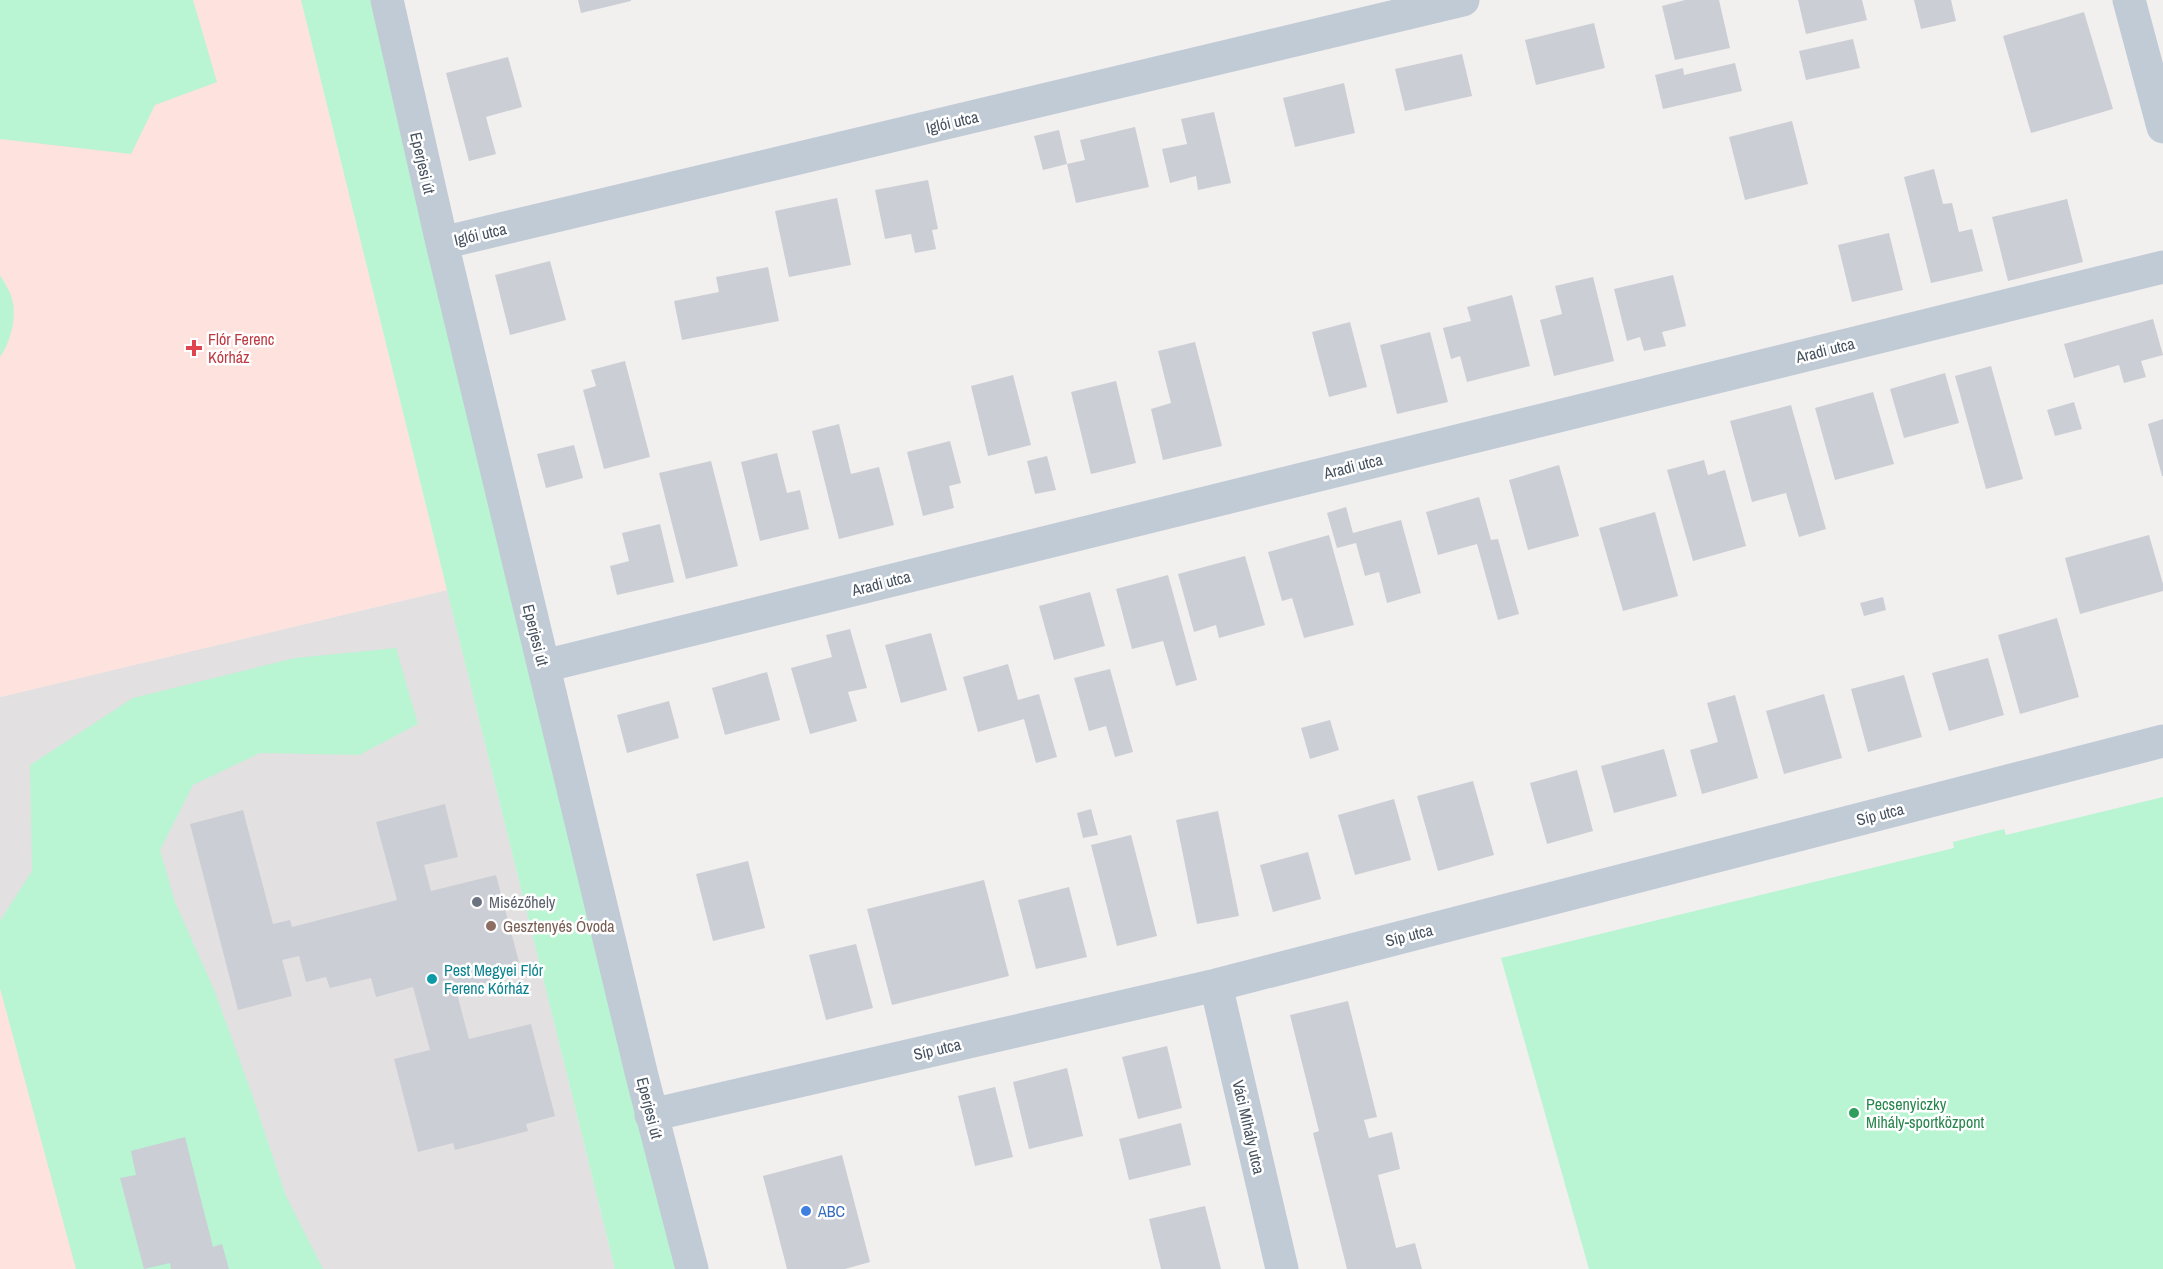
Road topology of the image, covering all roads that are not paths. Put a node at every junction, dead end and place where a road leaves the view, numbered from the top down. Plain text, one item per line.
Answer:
1 (387, 0) edge
2 (1462, 0) edge
3 (2129, 0) edge
4 (2163, 126) edge
5 (442, 243) junction
6 (2163, 267) edge
7 (544, 666) junction
8 (2163, 741) edge
9 (1216, 985) junction
10 (651, 1115) junction
11 (692, 1269) edge
12 (1282, 1269) edge

1 - 5 street, Eperjesi út
2 - 5 street, Iglói utca
3 - 4 street
5 - 7 street, Eperjesi út
6 - 7 street, Aradi utca
7 - 10 street, Eperjesi út
8 - 9 street, Síp utca
9 - 10 street, Síp utca
9 - 12 street, Váci Mihály utca
10 - 11 street, Eperjesi út

